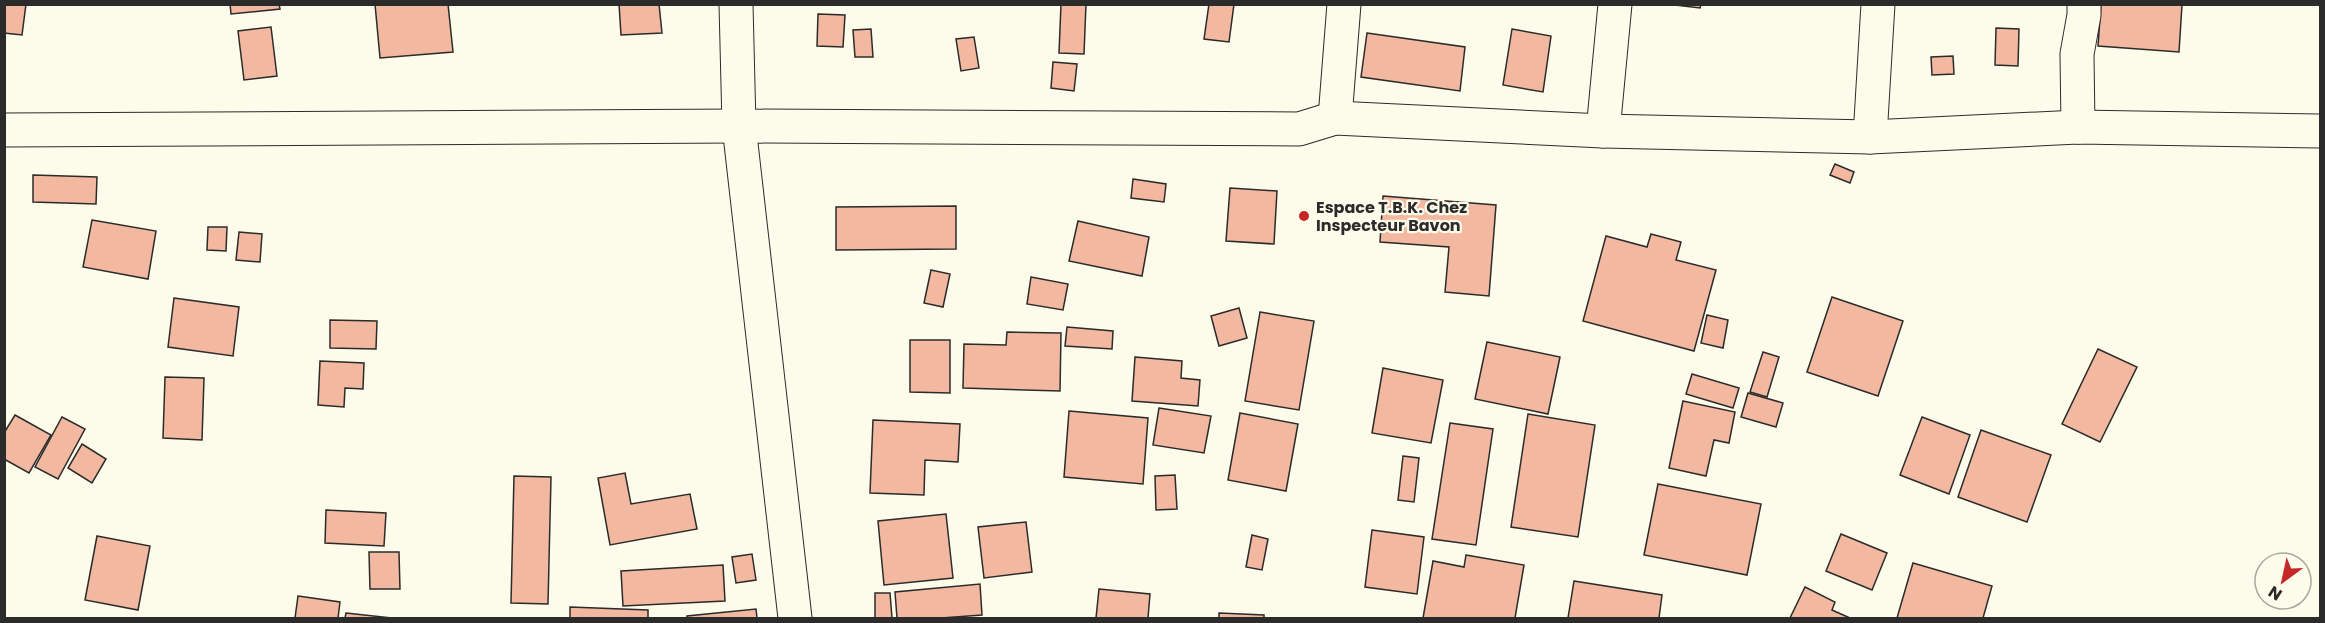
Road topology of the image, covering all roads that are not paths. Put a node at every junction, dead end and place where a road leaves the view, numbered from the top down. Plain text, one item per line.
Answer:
1 (736, 4) edge
2 (1344, 4) edge
3 (1615, 4) edge
4 (1878, 4) edge
5 (2084, 4) edge
6 (1335, 118) junction
7 (739, 126) junction
8 (2078, 127) junction
9 (4, 130) edge
10 (1603, 131) junction
11 (2320, 131) edge
12 (1870, 136) junction
13 (795, 618) edge

1 - 7 main road
2 - 6 main road
3 - 10 main road
4 - 12 main road
5 - 8 main road
6 - 7 main road
6 - 10 main road
7 - 9 main road
7 - 13 main road
8 - 11 main road
8 - 12 main road
10 - 12 main road

